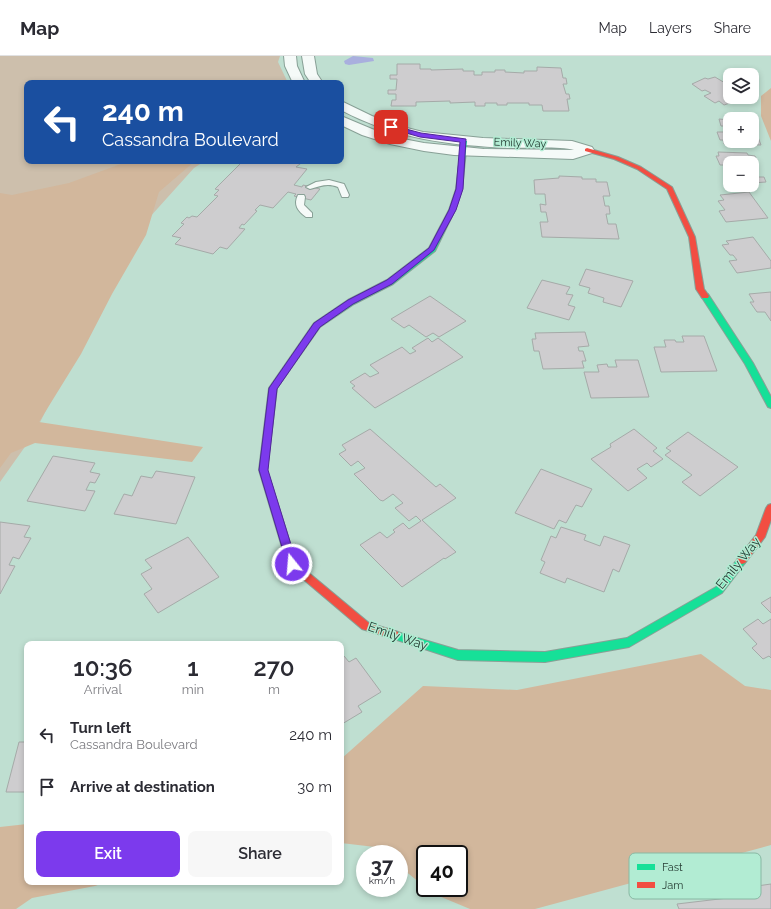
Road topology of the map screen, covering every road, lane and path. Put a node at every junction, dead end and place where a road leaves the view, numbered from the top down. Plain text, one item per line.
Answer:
1 (290, 56) edge
2 (308, 56) edge
3 (298, 80) edge
4 (315, 80) edge
5 (344, 107) edge
6 (344, 121) edge
7 (463, 146) junction
8 (587, 150) joint
9 (310, 187) dead end
10 (345, 195) dead end
11 (301, 197) dead end
12 (309, 215) dead end
13 (771, 405) edge
14 (771, 508) edge

1 - 3 street
2 - 4 street
5 - 7 street
6 - 7 street
7 - 8 street, Emily Way
7 - 14 street, Emily Way
8 - 13 street, Emily Way
9 - 10 lane
11 - 12 lane

